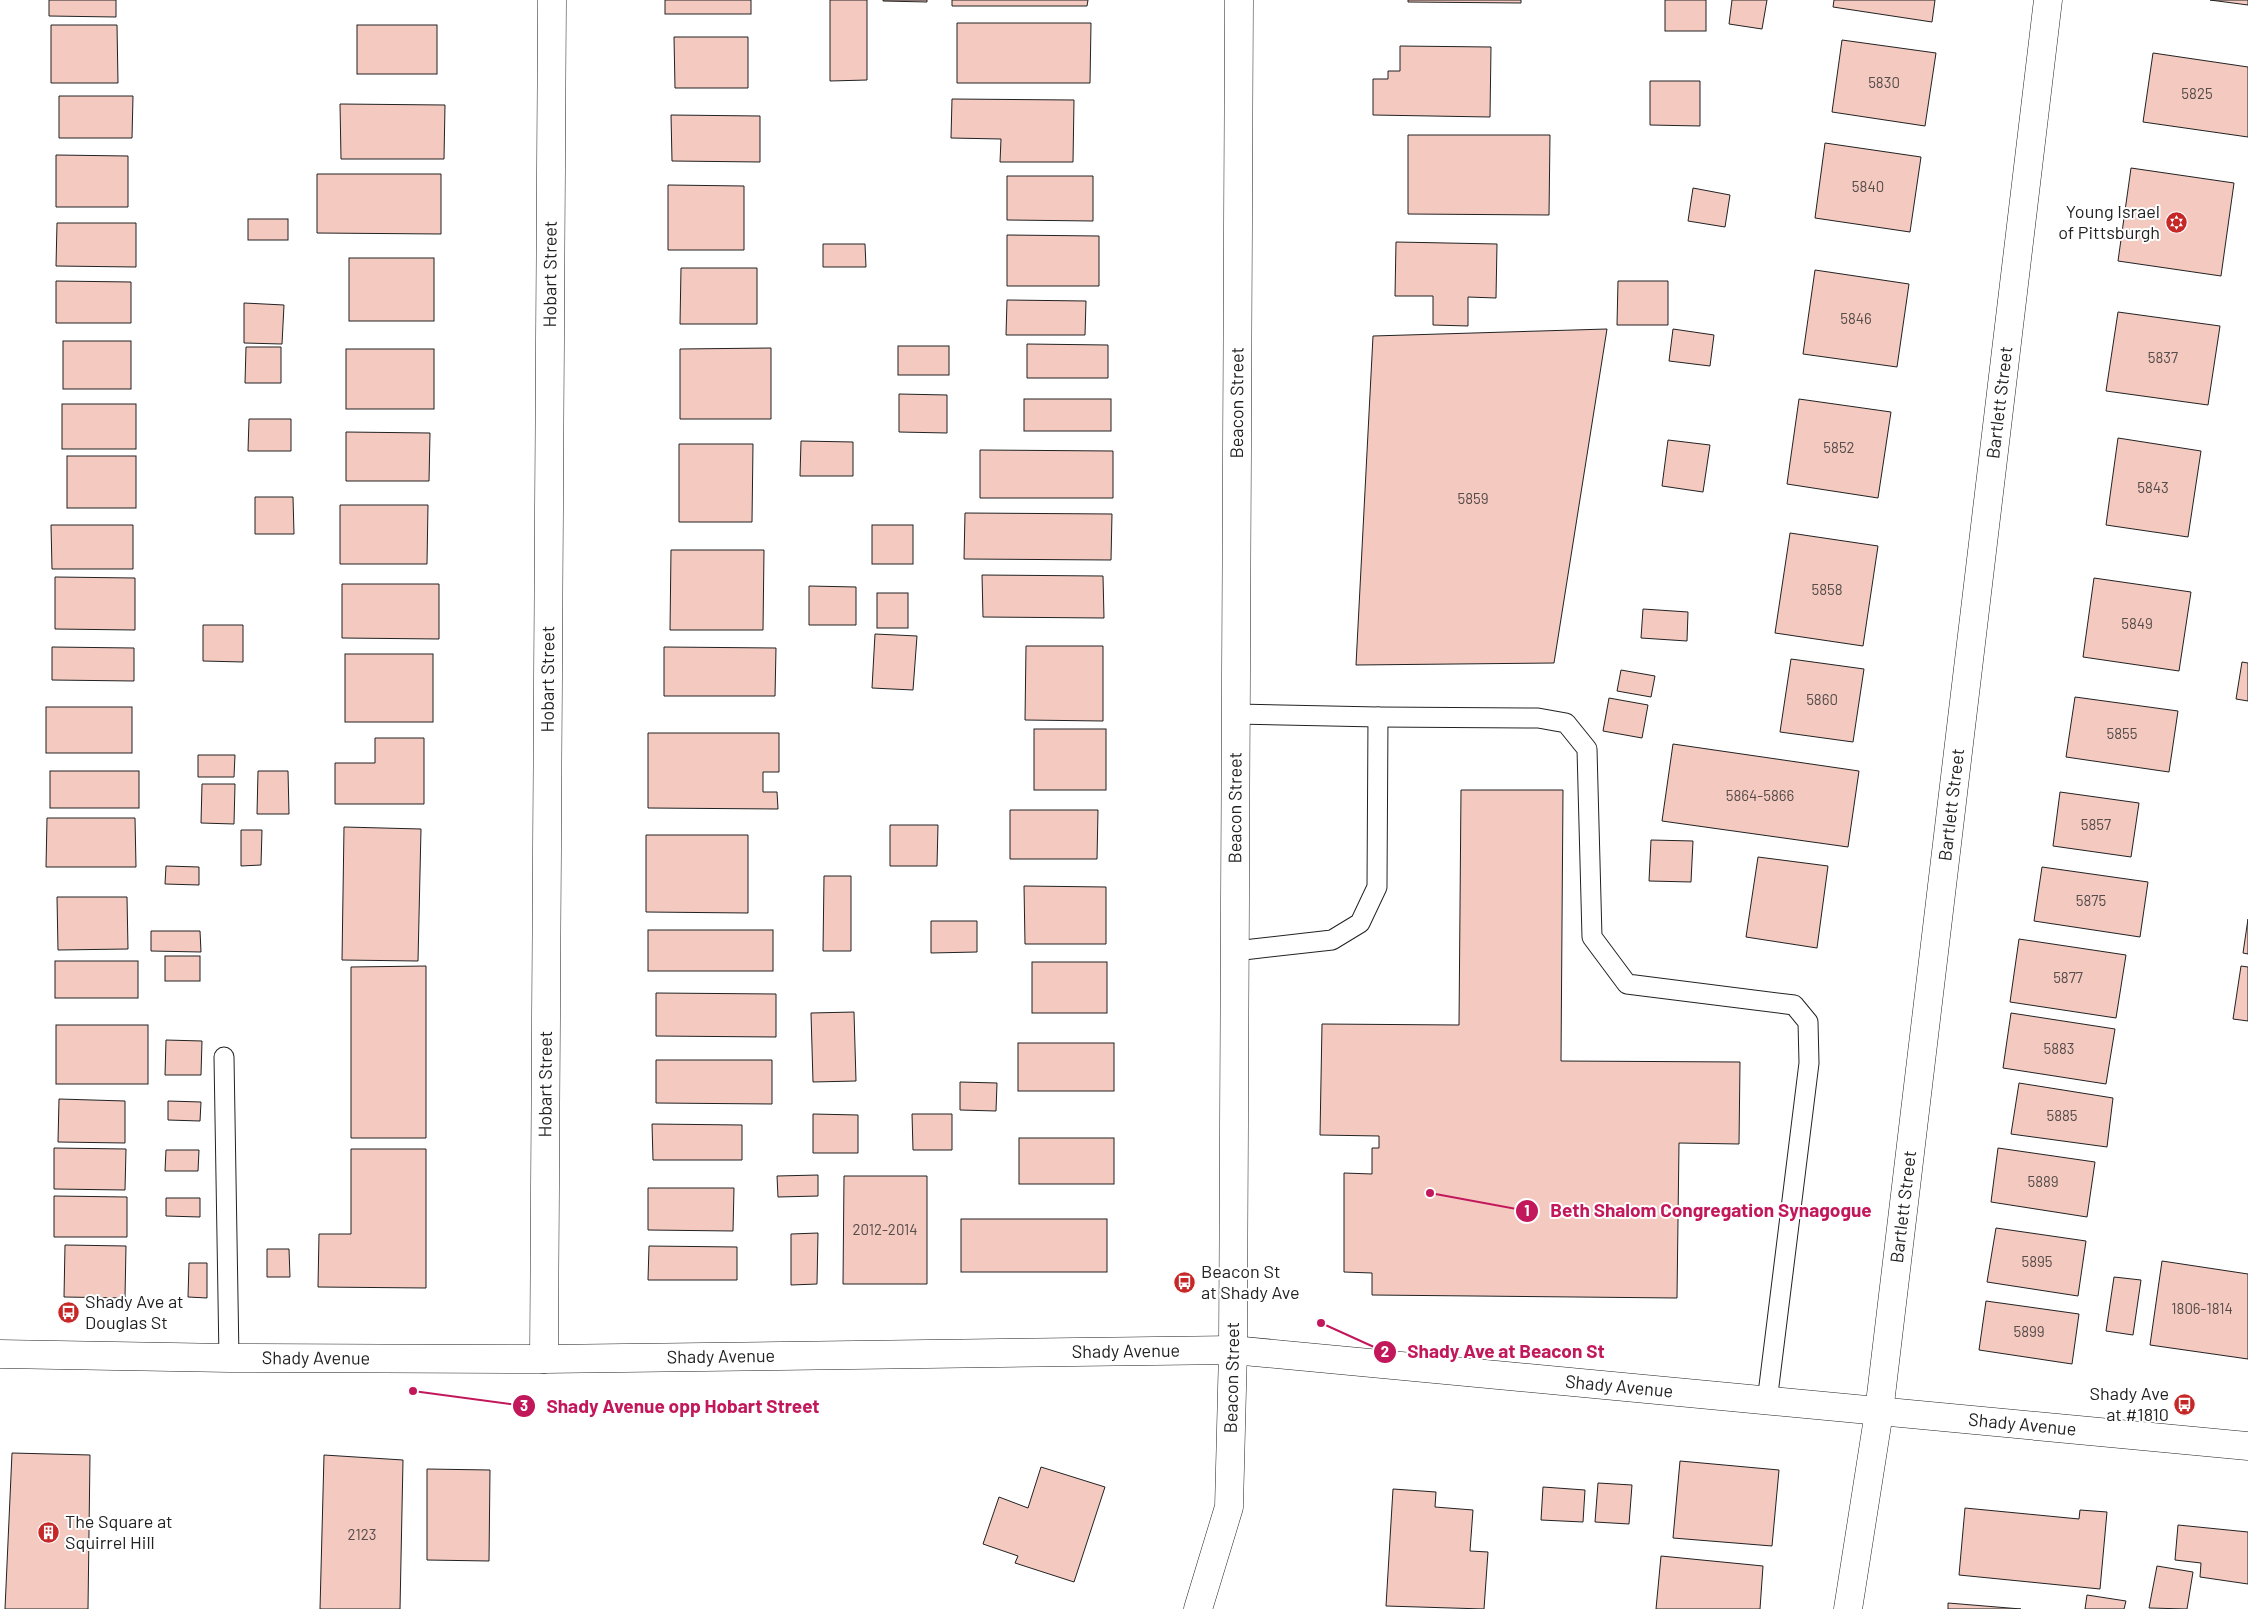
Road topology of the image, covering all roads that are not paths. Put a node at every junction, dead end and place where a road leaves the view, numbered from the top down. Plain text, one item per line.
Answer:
1 (552, 0) edge
2 (1239, 0) edge
3 (2048, 0) edge
4 (1236, 714) junction
5 (1378, 717) junction
6 (1235, 951) junction
7 (224, 1056) dead end
8 (1233, 1350) junction
9 (0, 1354) edge
10 (229, 1358) junction
11 (544, 1359) junction
12 (1767, 1402) junction
13 (1879, 1412) junction
14 (2248, 1446) edge
15 (1198, 1609) edge
16 (1848, 1609) edge

1 - 11 main road, Hobart Street
2 - 4 main road, Beacon Street
3 - 13 main road, Bartlett Street
4 - 5 lane
4 - 6 main road, Beacon Street
5 - 6 lane
5 - 12 lane
6 - 8 main road, Beacon Street
7 - 10 lane
8 - 11 main road, Shady Avenue
8 - 12 main road, Shady Avenue
8 - 15 main road, Beacon Street
9 - 10 main road, Shady Avenue
10 - 11 main road, Shady Avenue
12 - 13 main road, Shady Avenue
13 - 14 main road, Shady Avenue
13 - 16 main road, Bartlett Street

